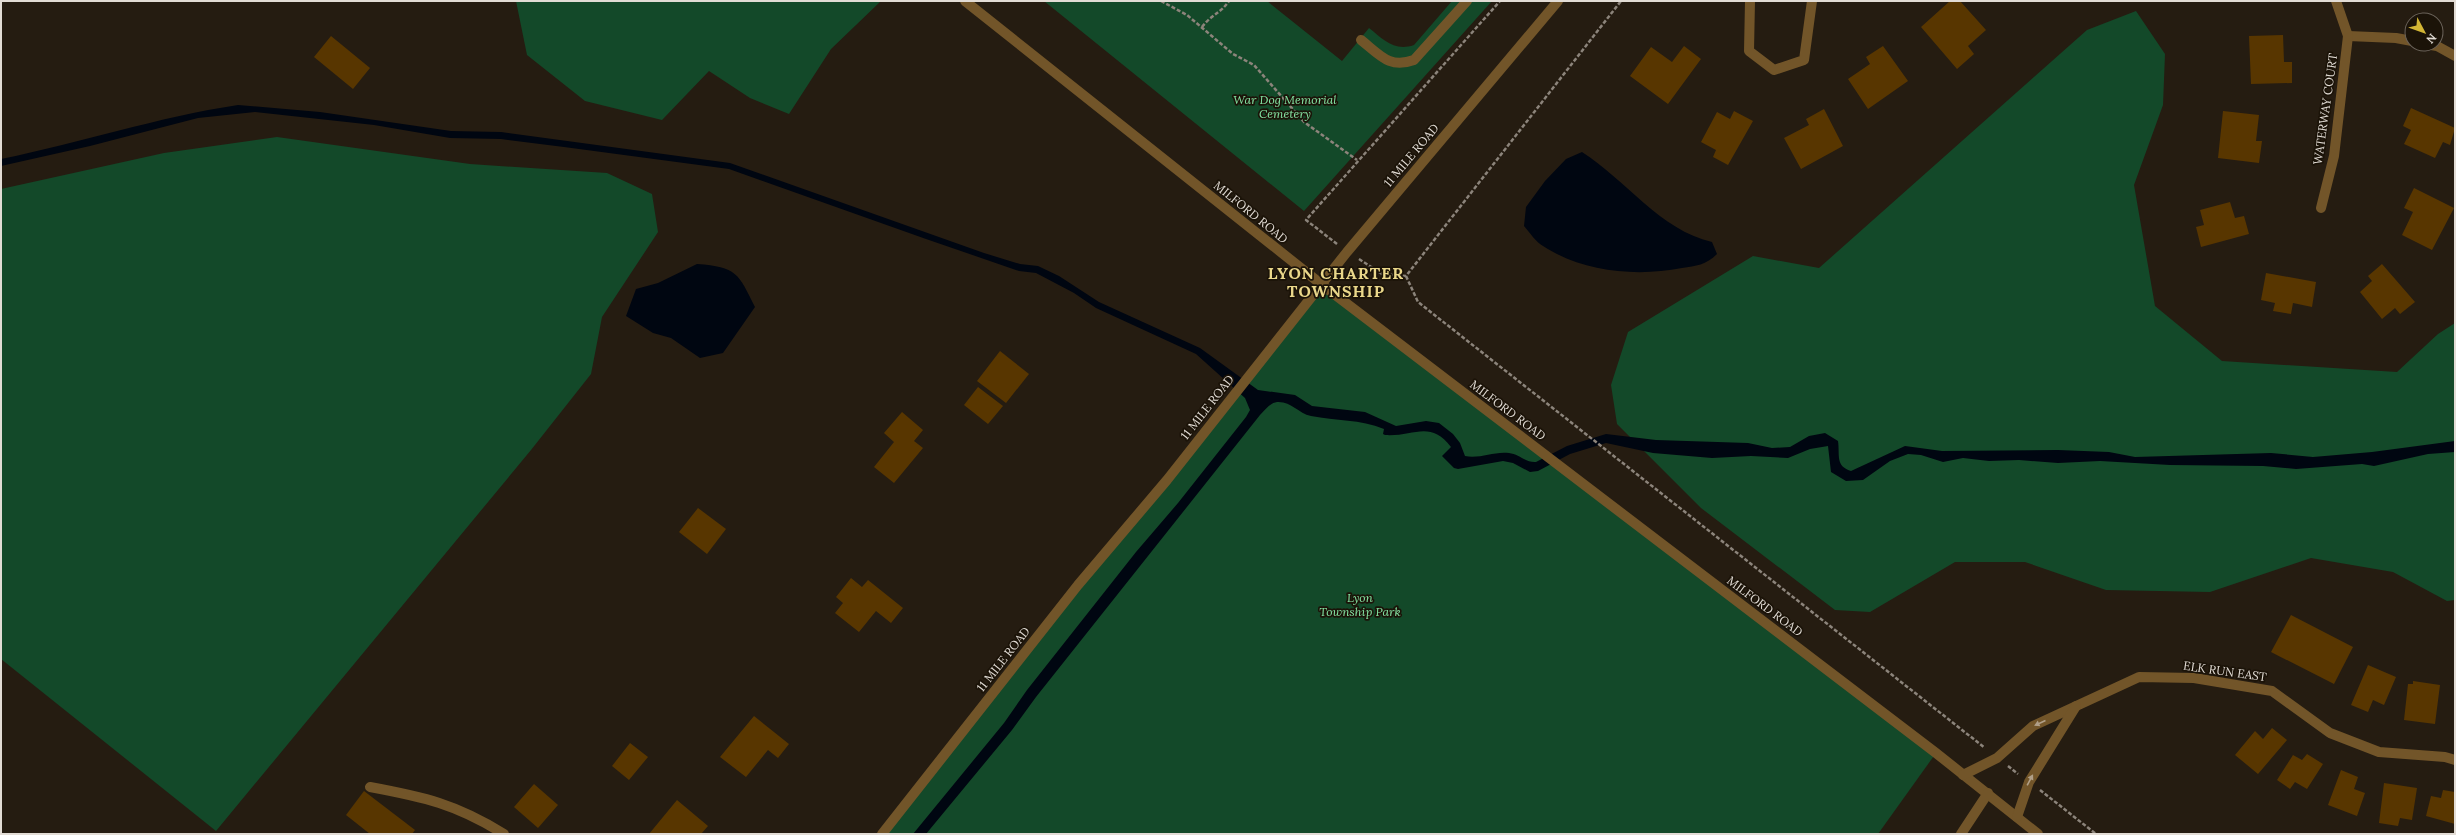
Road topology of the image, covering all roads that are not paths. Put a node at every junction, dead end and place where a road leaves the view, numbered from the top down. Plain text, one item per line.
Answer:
1 (1467, 1) edge
2 (1558, 1) edge
3 (1750, 1) edge
4 (1812, 1) edge
5 (2336, 1) edge
6 (971, 3) edge
7 (2348, 36) junction
8 (1361, 40) dead end
9 (2404, 40) edge
10 (2444, 50) edge
11 (2455, 56) edge
12 (2320, 208) dead end
13 (1321, 284) junction
14 (2076, 706) junction
15 (2455, 760) edge
16 (1963, 775) junction
17 (370, 787) dead end
18 (1988, 793) junction
19 (2017, 817) junction
20 (504, 834) edge
21 (882, 834) edge
22 (1960, 834) edge
23 (2038, 834) edge

1 - 8 street
2 - 13 street, 11 MILE ROAD
3 - 4 street
5 - 7 street
6 - 13 street, MILFORD ROAD
7 - 9 street
7 - 12 street, WATERWAY COURT
10 - 11 street
13 - 16 street, MILFORD ROAD
13 - 21 street, 11 MILE ROAD
14 - 15 street, ELK RUN EAST
14 -> 16 street, ELK RUN EAST
19 -> 14 street
16 - 18 street, MILFORD ROAD
17 - 20 street
18 - 19 street, MILFORD ROAD
18 - 22 street
19 - 23 street, MILFORD ROAD

